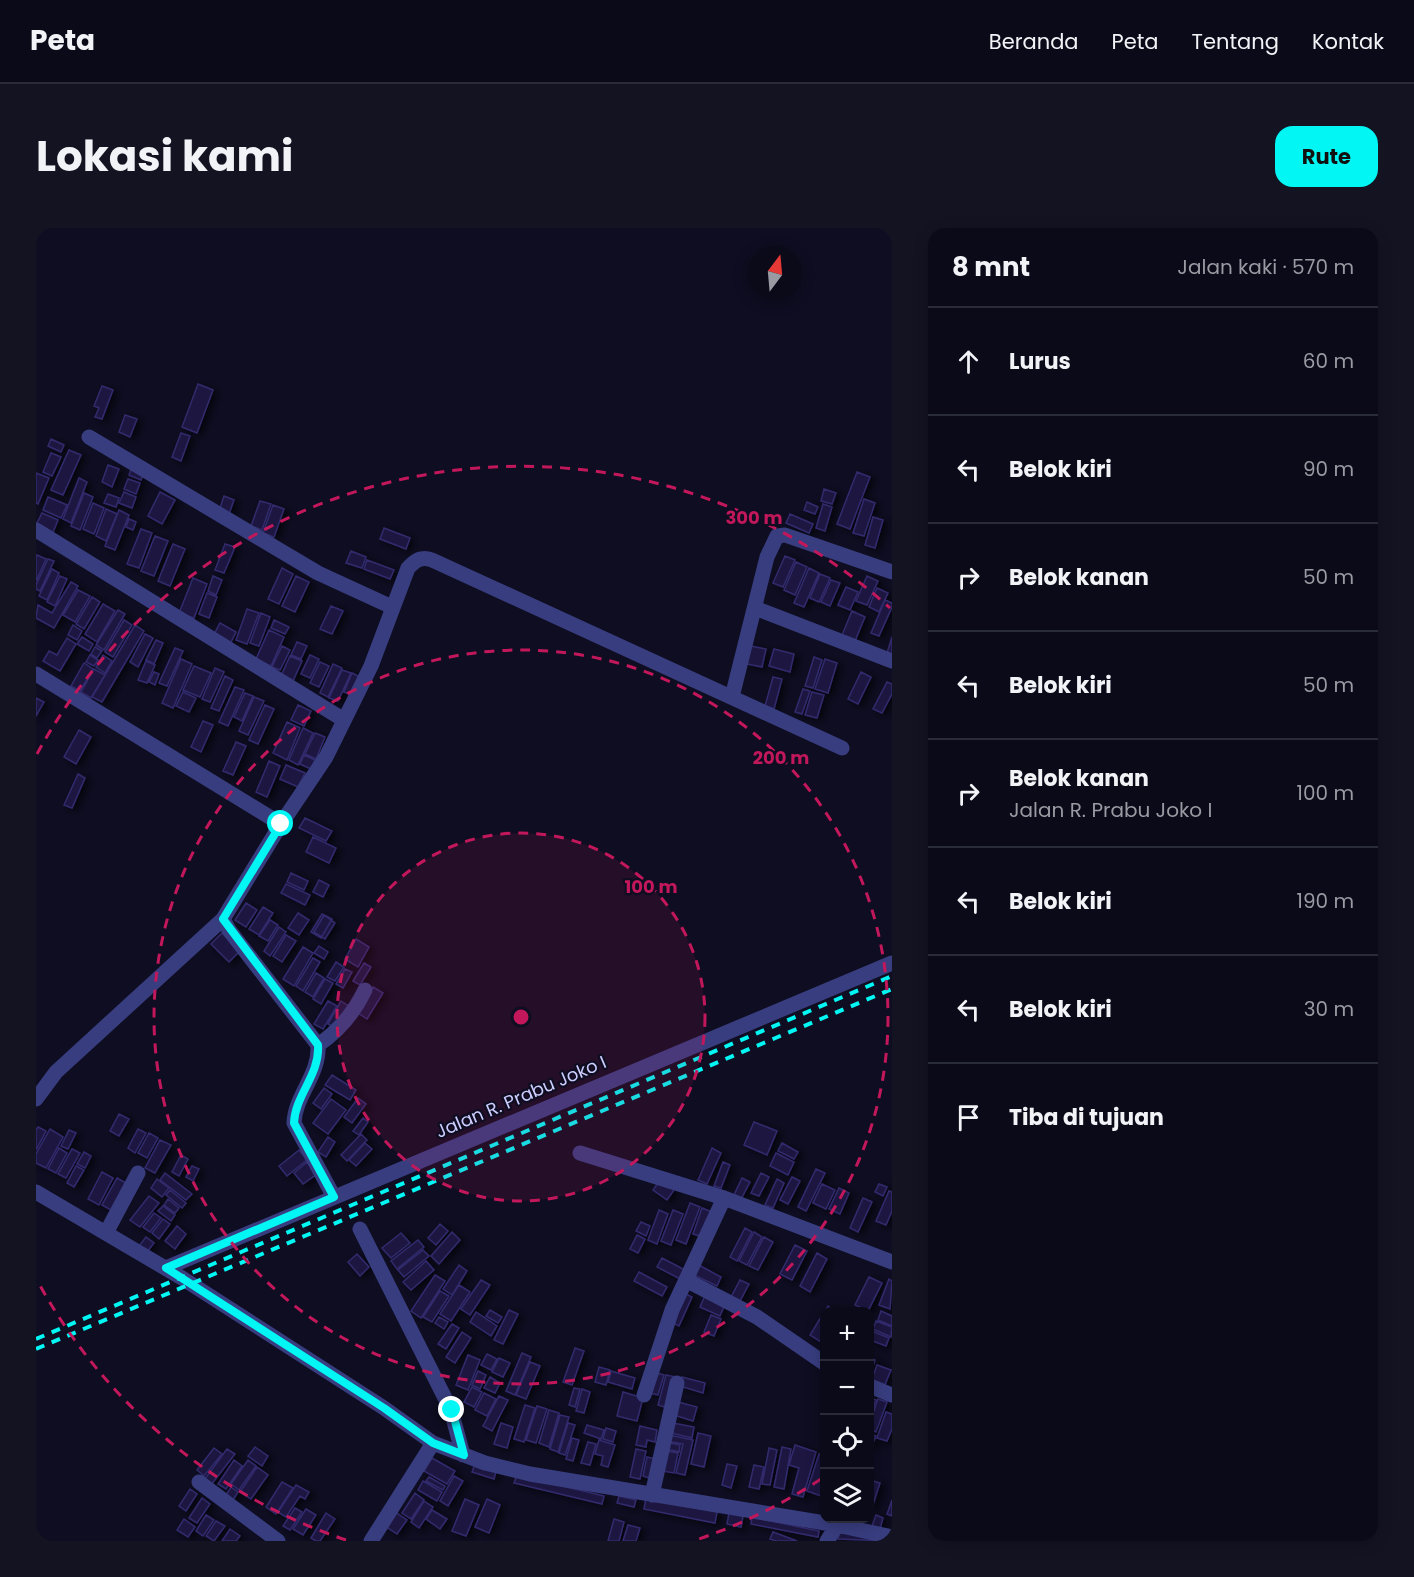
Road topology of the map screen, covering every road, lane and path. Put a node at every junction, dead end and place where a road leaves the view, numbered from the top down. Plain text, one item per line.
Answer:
1 (89, 437) dead end
2 (36, 530) edge
3 (892, 573) edge
4 (392, 607) junction
5 (755, 608) junction
6 (892, 661) edge
7 (36, 674) edge
8 (732, 697) junction
9 (344, 720) junction
10 (842, 748) dead end
11 (281, 824) junction
12 (223, 919) junction
13 (892, 963) edge
14 (366, 990) dead end
15 (318, 1045) junction
16 (36, 1099) edge
17 (580, 1153) dead end
18 (138, 1173) dead end
19 (36, 1192) edge
20 (334, 1197) junction
21 (724, 1198) junction
22 (360, 1229) dead end
23 (106, 1233) junction
24 (892, 1262) edge
25 (166, 1268) junction
26 (686, 1280) junction
27 (822, 1361) edge
28 (677, 1383) dead end
29 (874, 1388) edge
30 (644, 1395) dead end
31 (892, 1395) edge
32 (436, 1445) junction
33 (459, 1453) junction
34 (199, 1482) dead end
35 (652, 1495) junction
36 (832, 1533) edge
37 (892, 1538) edge
38 (278, 1541) edge
39 (370, 1541) edge

1 - 4 street
2 - 9 street
3 - 5 street
4 - 8 street
4 - 9 street
5 - 6 street
5 - 8 street
7 - 11 street
8 - 10 street
9 - 11 street
11 - 12 street
12 - 15 street
12 - 16 street
13 - 20 street, Jalan R. Prabu Joko I
14 - 15 street
15 - 20 street
17 - 21 street
18 - 23 street
19 - 23 street
20 - 25 street, Jalan R. Prabu Joko I
21 - 24 street
21 - 26 street
22 - 33 street
23 - 25 street
25 - 32 street
26 - 27 street
26 - 30 street
28 - 35 street
29 - 31 street
32 - 33 street
32 - 39 street
33 - 35 street
34 - 38 street
35 - 36 street
36 - 37 street

